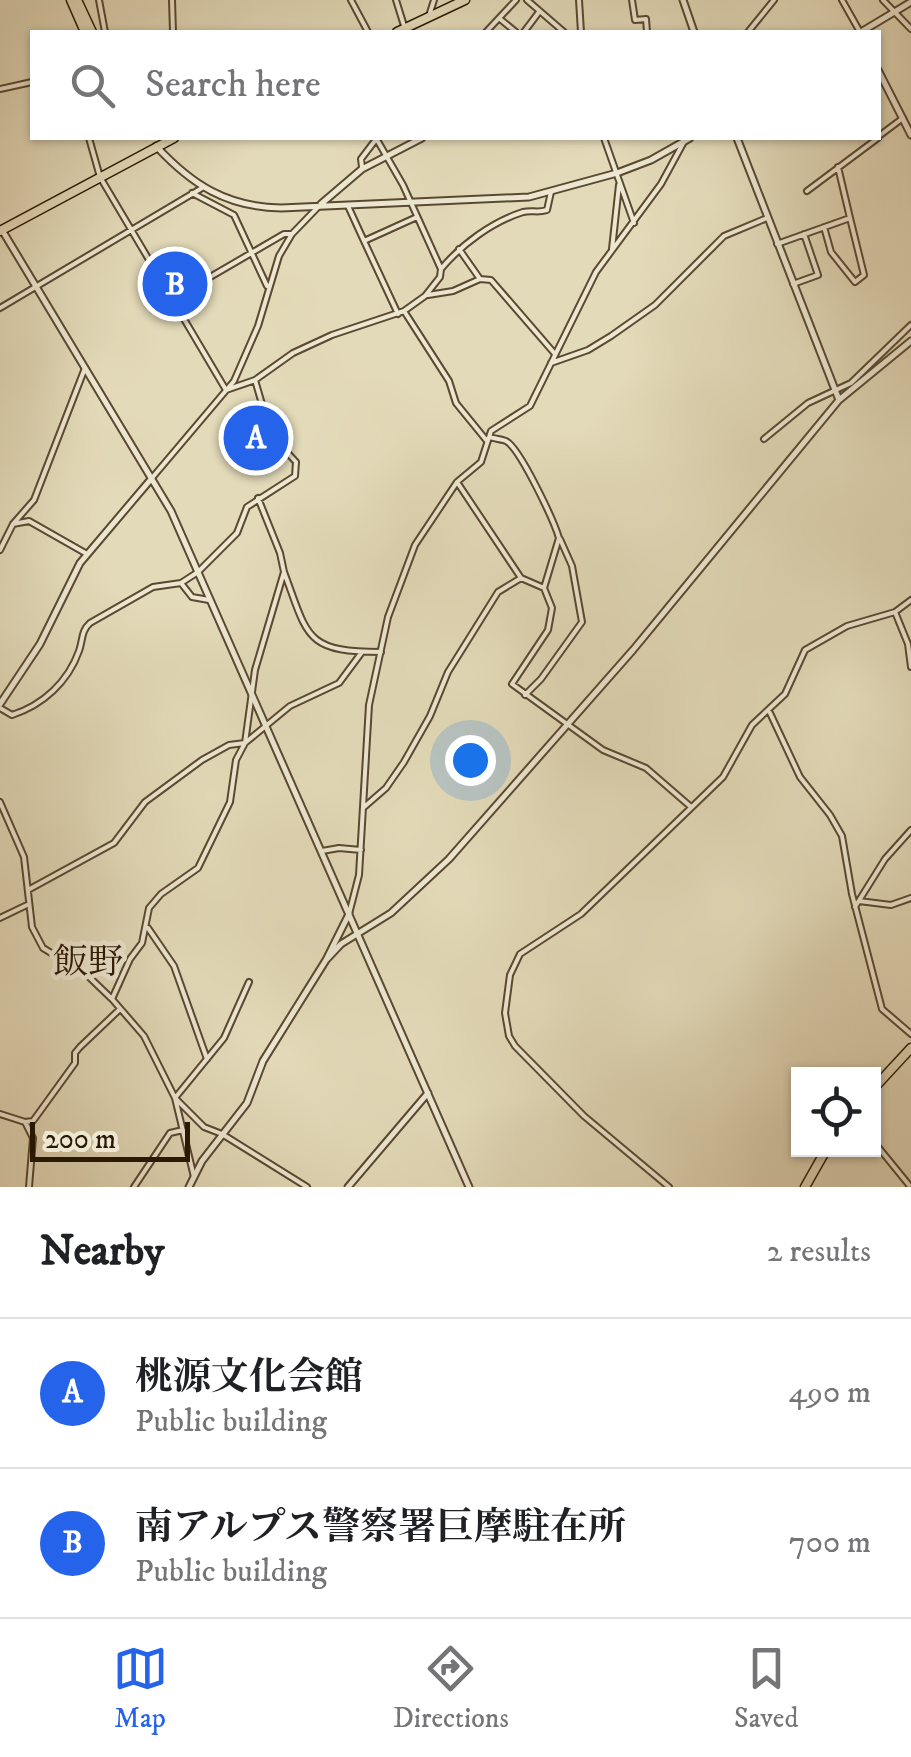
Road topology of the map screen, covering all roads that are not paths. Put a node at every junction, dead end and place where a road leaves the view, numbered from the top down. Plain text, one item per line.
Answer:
1 (74, 0) edge
2 (98, 0) edge
3 (172, 0) edge
4 (350, 0) edge
5 (396, 0) edge
6 (434, 0) edge
7 (465, 0) edge
8 (516, 0) edge
9 (527, 0) edge
10 (578, 0) edge
11 (632, 0) edge
12 (683, 0) edge
13 (774, 0) edge
14 (842, 0) edge
15 (883, 0) edge
16 (911, 2) edge
17 (895, 10) junction
18 (539, 12) junction
19 (429, 16) junction
20 (500, 19) junction
21 (87, 30) edge
22 (105, 30) edge
23 (173, 30) edge
24 (367, 30) edge
25 (401, 30) edge
26 (403, 30) edge
27 (488, 30) edge
28 (514, 30) edge
29 (526, 30) edge
30 (562, 30) edge
31 (581, 30) edge
32 (647, 30) edge
33 (693, 30) edge
34 (750, 30) edge
35 (859, 30) edge
36 (863, 30) edge
37 (911, 30) edge
38 (881, 76) edge
39 (30, 82) edge
40 (0, 89) edge
41 (903, 118) junction
42 (881, 135) edge
43 (911, 135) edge
44 (89, 140) edge
45 (152, 140) edge
46 (375, 140) edge
47 (378, 140) edge
48 (417, 140) edge
49 (605, 140) edge
50 (684, 140) edge
51 (686, 140) edge
52 (737, 140) edge
53 (874, 140) edge
54 (385, 154) junction
55 (838, 168) junction
56 (362, 169) junction
57 (617, 173) junction
58 (100, 177) junction
59 (620, 184) junction
60 (202, 188) junction
61 (550, 192) junction
62 (807, 192) dead end
63 (192, 193) junction
64 (411, 202) junction
65 (319, 206) junction
66 (348, 206) junction
67 (417, 217) junction
68 (767, 218) junction
69 (850, 218) junction
70 (634, 222) junction
71 (824, 227) junction
72 (131, 228) junction
73 (0, 229) edge
74 (292, 234) junction
75 (804, 234) junction
76 (364, 240) junction
77 (777, 244) junction
78 (459, 249) junction
79 (612, 249) junction
80 (252, 252) junction
81 (441, 268) junction
82 (480, 279) junction
83 (793, 284) junction
84 (35, 286) junction
85 (268, 289) junction
86 (426, 296) junction
87 (174, 298) junction
88 (0, 308) edge
89 (404, 311) junction
90 (398, 314) junction
91 (911, 325) edge
92 (911, 341) edge
93 (555, 354) junction
94 (551, 362) junction
95 (84, 368) junction
96 (256, 380) junction
97 (226, 390) junction
98 (835, 393) junction
99 (839, 400) junction
100 (764, 438) dead end
101 (488, 439) junction
102 (152, 478) junction
103 (457, 482) junction
104 (258, 498) junction
105 (14, 524) junction
106 (559, 538) junction
107 (0, 539) edge
108 (8, 540) junction
109 (0, 550) edge
110 (86, 554) junction
111 (198, 572) junction
112 (284, 572) junction
113 (522, 578) junction
114 (181, 583) junction
115 (544, 588) junction
116 (211, 600) junction
117 (911, 600) edge
118 (895, 612) junction
119 (362, 652) junction
120 (381, 652) junction
121 (911, 667) edge
122 (251, 691) junction
123 (525, 695) junction
124 (0, 706) edge
125 (770, 710) junction
126 (569, 724) junction
127 (266, 725) junction
128 (245, 743) junction
129 (0, 802) edge
130 (692, 807) junction
131 (363, 808) junction
132 (911, 830) edge
133 (361, 850) junction
134 (322, 852) junction
135 (28, 890) junction
136 (911, 898) edge
137 (859, 902) junction
138 (29, 904) junction
139 (855, 908) junction
140 (349, 914) junction
141 (0, 918) edge
142 (146, 926) junction
143 (358, 934) junction
144 (326, 960) junction
145 (249, 982) dead end
146 (112, 999) junction
147 (120, 1009) junction
148 (911, 1034) edge
149 (911, 1048) edge
150 (207, 1059) junction
151 (881, 1080) edge
152 (428, 1093) junction
153 (176, 1098) junction
154 (0, 1114) edge
155 (25, 1122) junction
156 (184, 1130) junction
157 (222, 1134) junction
158 (881, 1151) edge
159 (823, 1157) edge
160 (194, 1177) junction
161 (809, 1185) edge
162 (908, 1185) edge
163 (29, 1187) edge
164 (134, 1187) edge
165 (190, 1187) edge
166 (306, 1187) edge
167 (349, 1187) edge
168 (470, 1187) edge
169 (670, 1187) edge

1 - 21 main road
2 - 22 street
3 - 23 street
4 - 24 street
5 - 25 street
6 - 19 street
7 - 19 main road
8 - 20 street
9 - 18 street
10 - 31 street
11 - 32 street
12 - 33 street
13 - 34 street
14 - 35 street
15 - 17 street
16 - 17 street
17 - 36 street
17 - 37 street
18 - 29 street
18 - 30 street
19 - 26 main road
20 - 27 street
20 - 28 street
38 - 41 street
39 - 40 street
41 - 42 street
41 - 43 street
44 - 58 street
45 - 58 main road
45 - 60 street
46 - 56 street
47 - 54 street
48 - 54 street
49 - 57 street
50 - 57 street
51 - 70 street
52 - 68 street
53 - 55 street
54 - 56 street
54 - 64 street
55 - 62 street
55 - 69 street
56 - 65 street
57 - 59 street
57 - 61 street
58 - 72 street
58 - 73 main road
59 - 70 street
59 - 79 street
60 - 63 street
60 - 65 street
61 - 64 street
61 - 78 street
63 - 72 street
63 - 80 street
64 - 66 street
64 - 67 street
65 - 66 street
65 - 74 street
66 - 76 street
67 - 76 street
67 - 81 street
68 - 77 street
68 - 94 street
69 - 71 street
69 - 71 street
70 - 79 street
71 - 75 street
72 - 84 street
72 - 87 street
73 - 84 street
74 - 80 street
74 - 85 street
75 - 77 street
75 - 83 street
76 - 90 street
77 - 83 street
78 - 81 street
78 - 82 street
79 - 93 street
80 - 85 street
80 - 87 street
81 - 86 street
82 - 86 street
82 - 93 street
83 - 98 street
84 - 88 street
84 - 95 street
85 - 97 street
86 - 89 street
87 - 97 street
89 - 90 street
89 - 101 street
90 - 96 street
91 - 98 street
92 - 99 street
93 - 94 street
94 - 101 street
95 - 102 street
95 - 105 street
96 - 97 street
96 - 104 street
97 - 102 street
98 - 99 street
98 - 100 street
99 - 126 street
101 - 103 street
101 - 106 street
102 - 110 street
102 - 111 street
103 - 113 street
103 - 120 street
104 - 111 street
104 - 112 street
105 - 108 street
105 - 110 street
106 - 115 street
106 - 123 street
107 - 108 street
108 - 109 street
110 - 124 street
111 - 114 street
111 - 116 street
112 - 119 street
112 - 122 street
113 - 115 street
113 - 131 street
114 - 116 street
114 - 124 street
115 - 123 street
116 - 122 street
117 - 118 street
118 - 121 street
118 - 125 street
119 - 120 street
119 - 127 street
120 - 131 street
122 - 127 street
122 - 128 street
123 - 126 street
125 - 130 street
125 - 139 street
126 - 130 street
126 - 143 street
127 - 128 street
127 - 134 street
128 - 135 street
128 - 142 street
129 - 135 street
130 - 169 street
131 - 133 street
132 - 137 street
133 - 134 street
133 - 140 street
134 - 140 street
135 - 138 street
136 - 137 street
137 - 139 street
138 - 141 street
138 - 146 street
139 - 148 street
140 - 143 street
140 - 144 street
142 - 146 street
142 - 150 street
143 - 144 street
143 - 152 street
144 - 157 street
145 - 150 street
146 - 147 street
147 - 153 street
147 - 155 street
149 - 151 main road
150 - 153 street
152 - 167 street
152 - 168 street
153 - 156 street
153 - 157 street
154 - 155 street
155 - 163 street
156 - 160 street
156 - 164 street
157 - 160 street
157 - 166 street
158 - 162 street
159 - 161 main road
160 - 165 street

